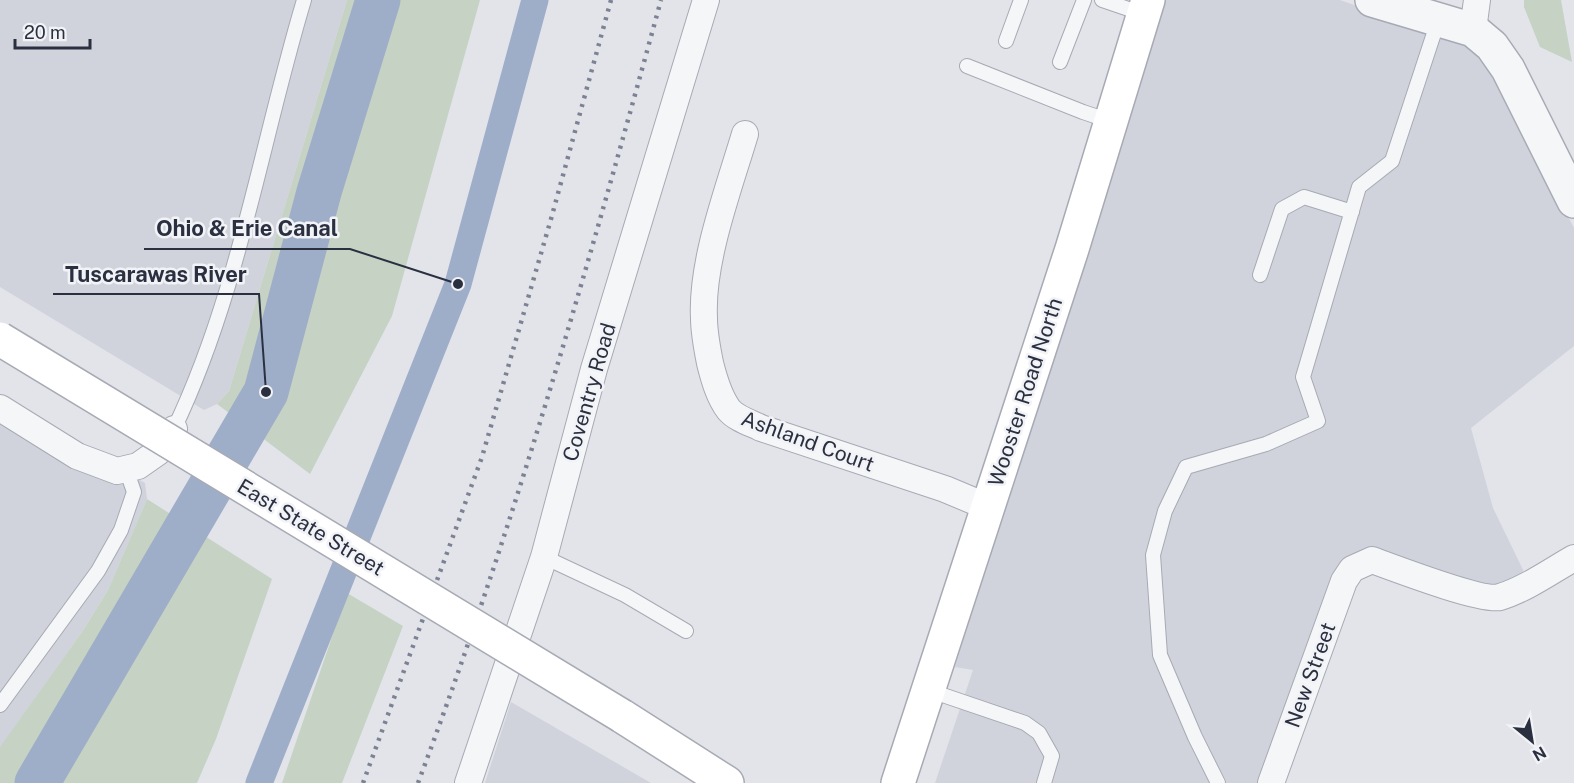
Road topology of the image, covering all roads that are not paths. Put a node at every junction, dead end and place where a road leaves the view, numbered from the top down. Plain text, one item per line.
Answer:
1 (706, 0) edge
2 (1021, 0) edge
3 (1083, 0) edge
4 (1101, 0) edge
5 (1372, 0) edge
6 (302, 3) edge
7 (1146, 7) edge
8 (1475, 15) edge
9 (1438, 21) junction
10 (1006, 41) dead end
11 (1060, 62) dead end
12 (967, 66) dead end
13 (1110, 121) junction
14 (746, 134) dead end
15 (1574, 201) edge
16 (1352, 212) junction
17 (1260, 275) dead end
18 (0, 339) edge
19 (0, 408) edge
20 (174, 429) joint
21 (126, 469) junction
22 (988, 507) junction
23 (544, 557) junction
24 (1574, 558) edge
25 (686, 631) dead end
26 (928, 690) junction
27 (0, 705) edge
28 (474, 781) edge
29 (727, 783) edge
30 (898, 783) edge
31 (1044, 783) edge
32 (1218, 783) edge
33 (1271, 783) edge

1 - 23 street, Coventry Road
2 - 10 lane
3 - 11 lane
4 - 7 lane
5 - 9 street
6 - 20 lane
7 - 13 main road, Wooster Road North
8 - 9 street
8 - 15 street
9 - 16 lane
12 - 13 lane
13 - 22 main road, Wooster Road North
14 - 22 street, Ashland Court
16 - 17 lane
16 - 32 lane
18 - 29 main road, East State Street, bridge
19 - 21 street
20 - 21 street
21 - 27 lane
22 - 26 main road, Wooster Road North
23 - 25 lane
23 - 28 street, Coventry Road
24 - 33 street, New Street
26 - 30 main road, Wooster Road North
26 - 31 lane

